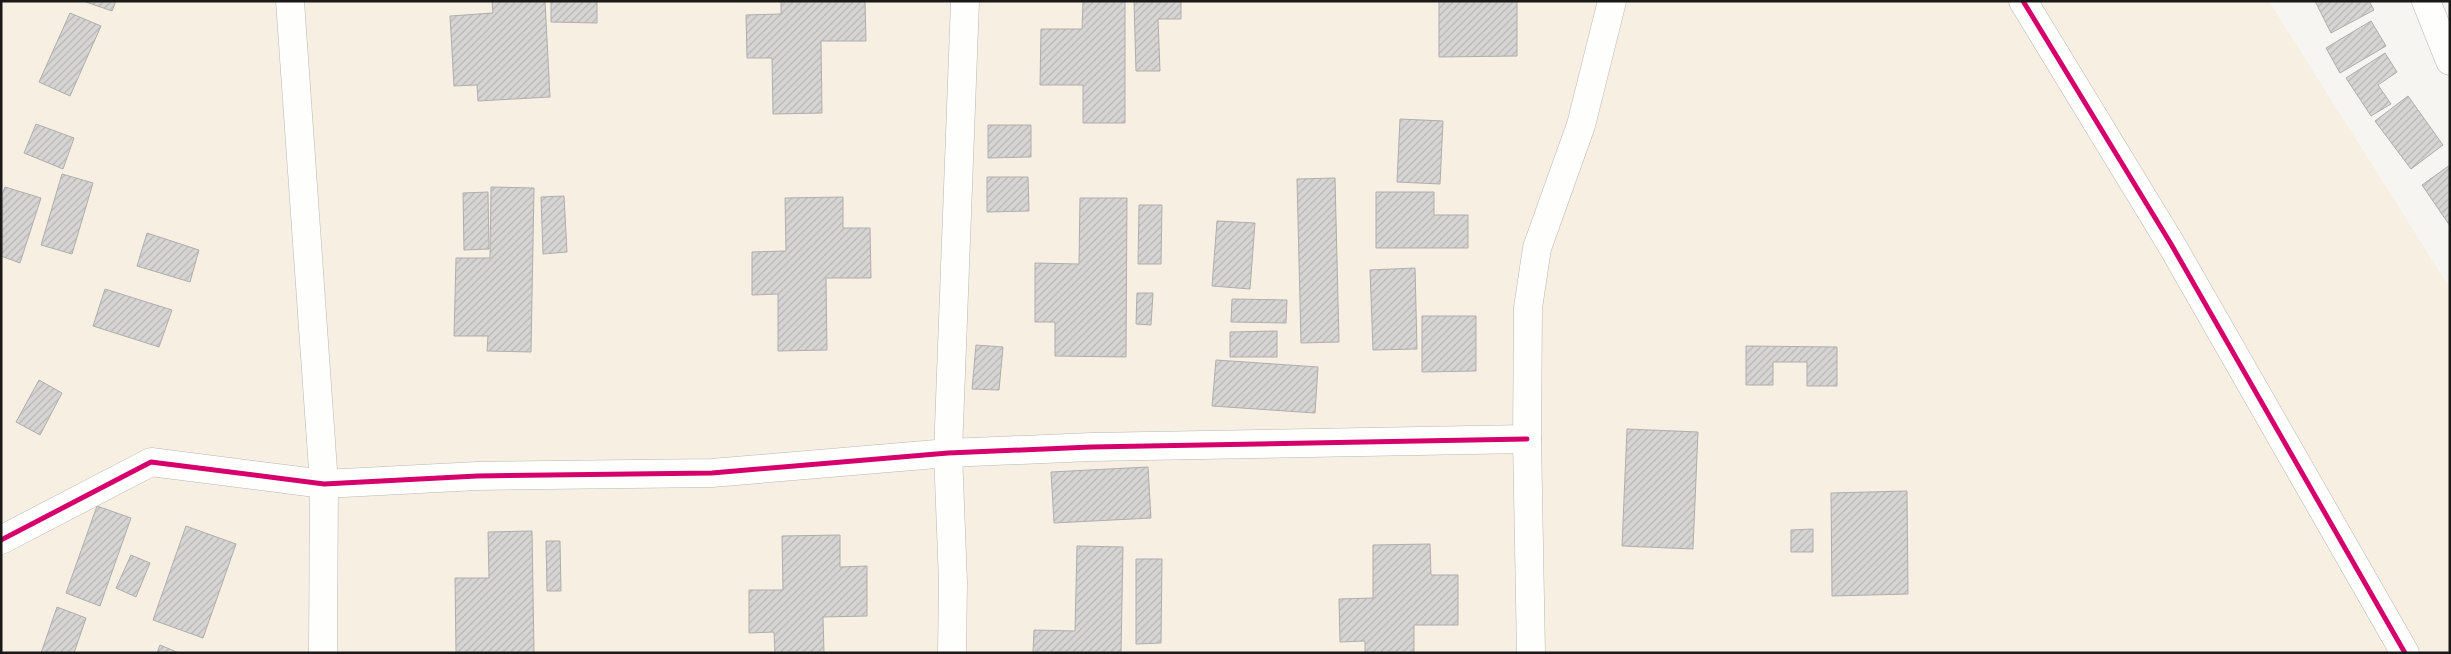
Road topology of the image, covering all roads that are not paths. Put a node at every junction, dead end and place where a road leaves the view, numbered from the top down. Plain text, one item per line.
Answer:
1 (290, 1) edge
2 (965, 1) edge
3 (1612, 1) edge
4 (2023, 1) edge
5 (2426, 1) edge
6 (2450, 61) edge
7 (1527, 439) junction
8 (948, 453) junction
9 (324, 484) junction
10 (1, 540) edge
11 (323, 653) edge
12 (952, 653) edge
13 (1531, 653) edge
14 (2405, 653) edge

1 - 9 street
2 - 8 street
3 - 7 street
4 - 14 street
5 - 6 street
7 - 8 street
7 - 13 street
8 - 9 street
8 - 12 street
9 - 10 street
9 - 11 street

